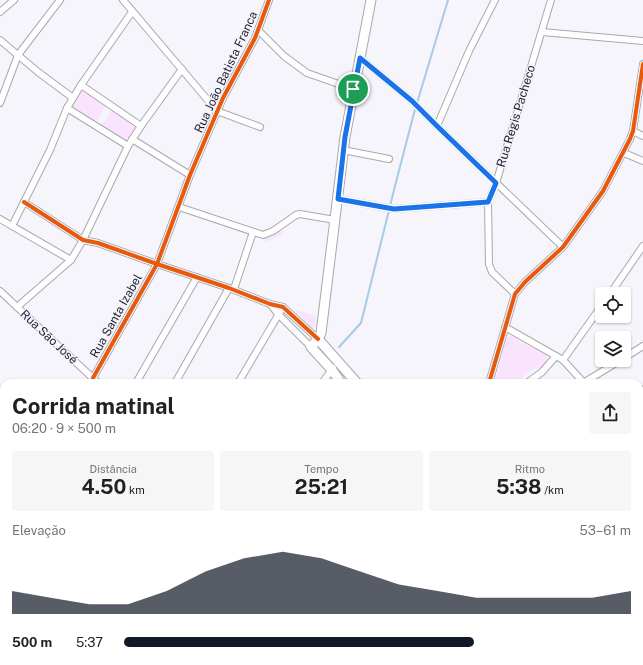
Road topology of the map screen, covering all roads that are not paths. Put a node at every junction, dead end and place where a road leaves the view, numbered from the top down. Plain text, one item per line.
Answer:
1 (14, 0) edge
2 (60, 0) edge
3 (123, 0) edge
4 (269, 0) edge
5 (371, 0) edge
6 (495, 0) edge
7 (551, 0) edge
8 (0, 12) edge
9 (132, 12) junction
10 (259, 31) junction
11 (542, 32) junction
12 (0, 40) edge
13 (643, 41) edge
14 (18, 55) junction
15 (360, 58) junction
16 (643, 64) edge
17 (182, 69) junction
18 (81, 84) junction
19 (353, 89) junction
20 (73, 98) junction
21 (0, 103) edge
22 (67, 108) junction
23 (217, 111) junction
24 (141, 126) junction
25 (260, 126) dead end
26 (437, 126) junction
27 (633, 131) junction
28 (643, 136) edge
29 (132, 140) junction
30 (128, 146) junction
31 (343, 150) junction
32 (624, 153) junction
33 (389, 159) dead end
34 (643, 160) edge
35 (190, 175) junction
36 (496, 183) junction
37 (338, 199) junction
38 (24, 202) junction
39 (488, 202) junction
40 (179, 207) junction
41 (0, 219) edge
42 (335, 220) junction
43 (12, 226) junction
44 (253, 232) junction
45 (83, 240) junction
46 (643, 246) edge
47 (563, 247) junction
48 (71, 260) junction
49 (157, 264) junction
50 (197, 277) junction
51 (615, 287) edge
52 (231, 288) junction
53 (0, 291) edge
54 (515, 294) junction
55 (270, 304) junction
56 (17, 307) junction
57 (282, 307) junction
58 (278, 314) junction
59 (595, 315) edge
60 (505, 327) junction
61 (318, 340) junction
62 (643, 346) edge
63 (312, 347) junction
64 (631, 354) edge
65 (556, 356) junction
66 (563, 360) junction
67 (340, 363) junction
68 (609, 367) edge
69 (332, 370) junction
70 (93, 378) joint
71 (138, 379) edge
72 (177, 379) edge
73 (240, 379) edge
74 (325, 379) edge
75 (338, 379) edge
76 (354, 379) edge
77 (490, 379) edge
78 (532, 379) edge
79 (580, 379) edge
80 (590, 379) edge

1 - 8 street
2 - 14 street
3 - 9 street
4 - 10 street, Rua João Batista Franca
5 - 15 main road
6 - 26 street
7 - 11 street, Rua Regis Pacheco
9 - 17 street
9 - 18 street
10 - 19 street
10 - 23 street, Rua João Batista Franca
11 - 13 street
11 - 36 street, Rua Regis Pacheco
12 - 14 street
14 - 20 street
14 - 21 street
15 - 19 main road
15 - 26 street
16 - 27 street
17 - 23 street
17 - 24 street
18 - 20 street
18 - 24 street
19 - 31 main road
20 - 22 street
22 - 30 street
22 - 38 street
23 - 25 street
23 - 35 street, Rua João Batista Franca
24 - 29 street
26 - 36 street
27 - 28 street
27 - 32 street
29 - 30 street
29 - 35 street
30 - 45 street
31 - 33 street
31 - 37 main road
32 - 34 street
32 - 47 street
35 - 40 street, Rua João Batista Franca
36 - 39 street, Rua Regis Pacheco
36 - 47 street
37 - 39 street
37 - 42 main road
38 - 43 street
38 - 45 street
39 - 54 street, Rua Regis Pacheco
40 - 44 street
40 - 49 street, Rua João Batista Franca
41 - 43 street
42 - 44 street
42 - 61 main road
43 - 48 street
44 - 52 street
45 - 48 street
45 - 49 street
46 - 51 street
47 - 54 street
48 - 56 street
49 - 50 street
49 - 70 street, Rua Santa Izabel
50 - 52 street
50 - 71 street
52 - 55 street
52 - 72 street
53 - 56 street, Rua São José
54 - 60 street
55 - 57 street
55 - 58 street
56 - 70 street, Rua São José
57 - 58 street
57 - 61 street
58 - 63 street
58 - 73 street
59 - 66 street
60 - 65 street
60 - 77 street
61 - 63 main road
61 - 67 main road
62 - 64 street
63 - 69 main road
65 - 66 street
65 - 78 street
66 - 79 street
67 - 69 street
67 - 76 main road
68 - 80 street
69 - 74 street
69 - 75 main road

